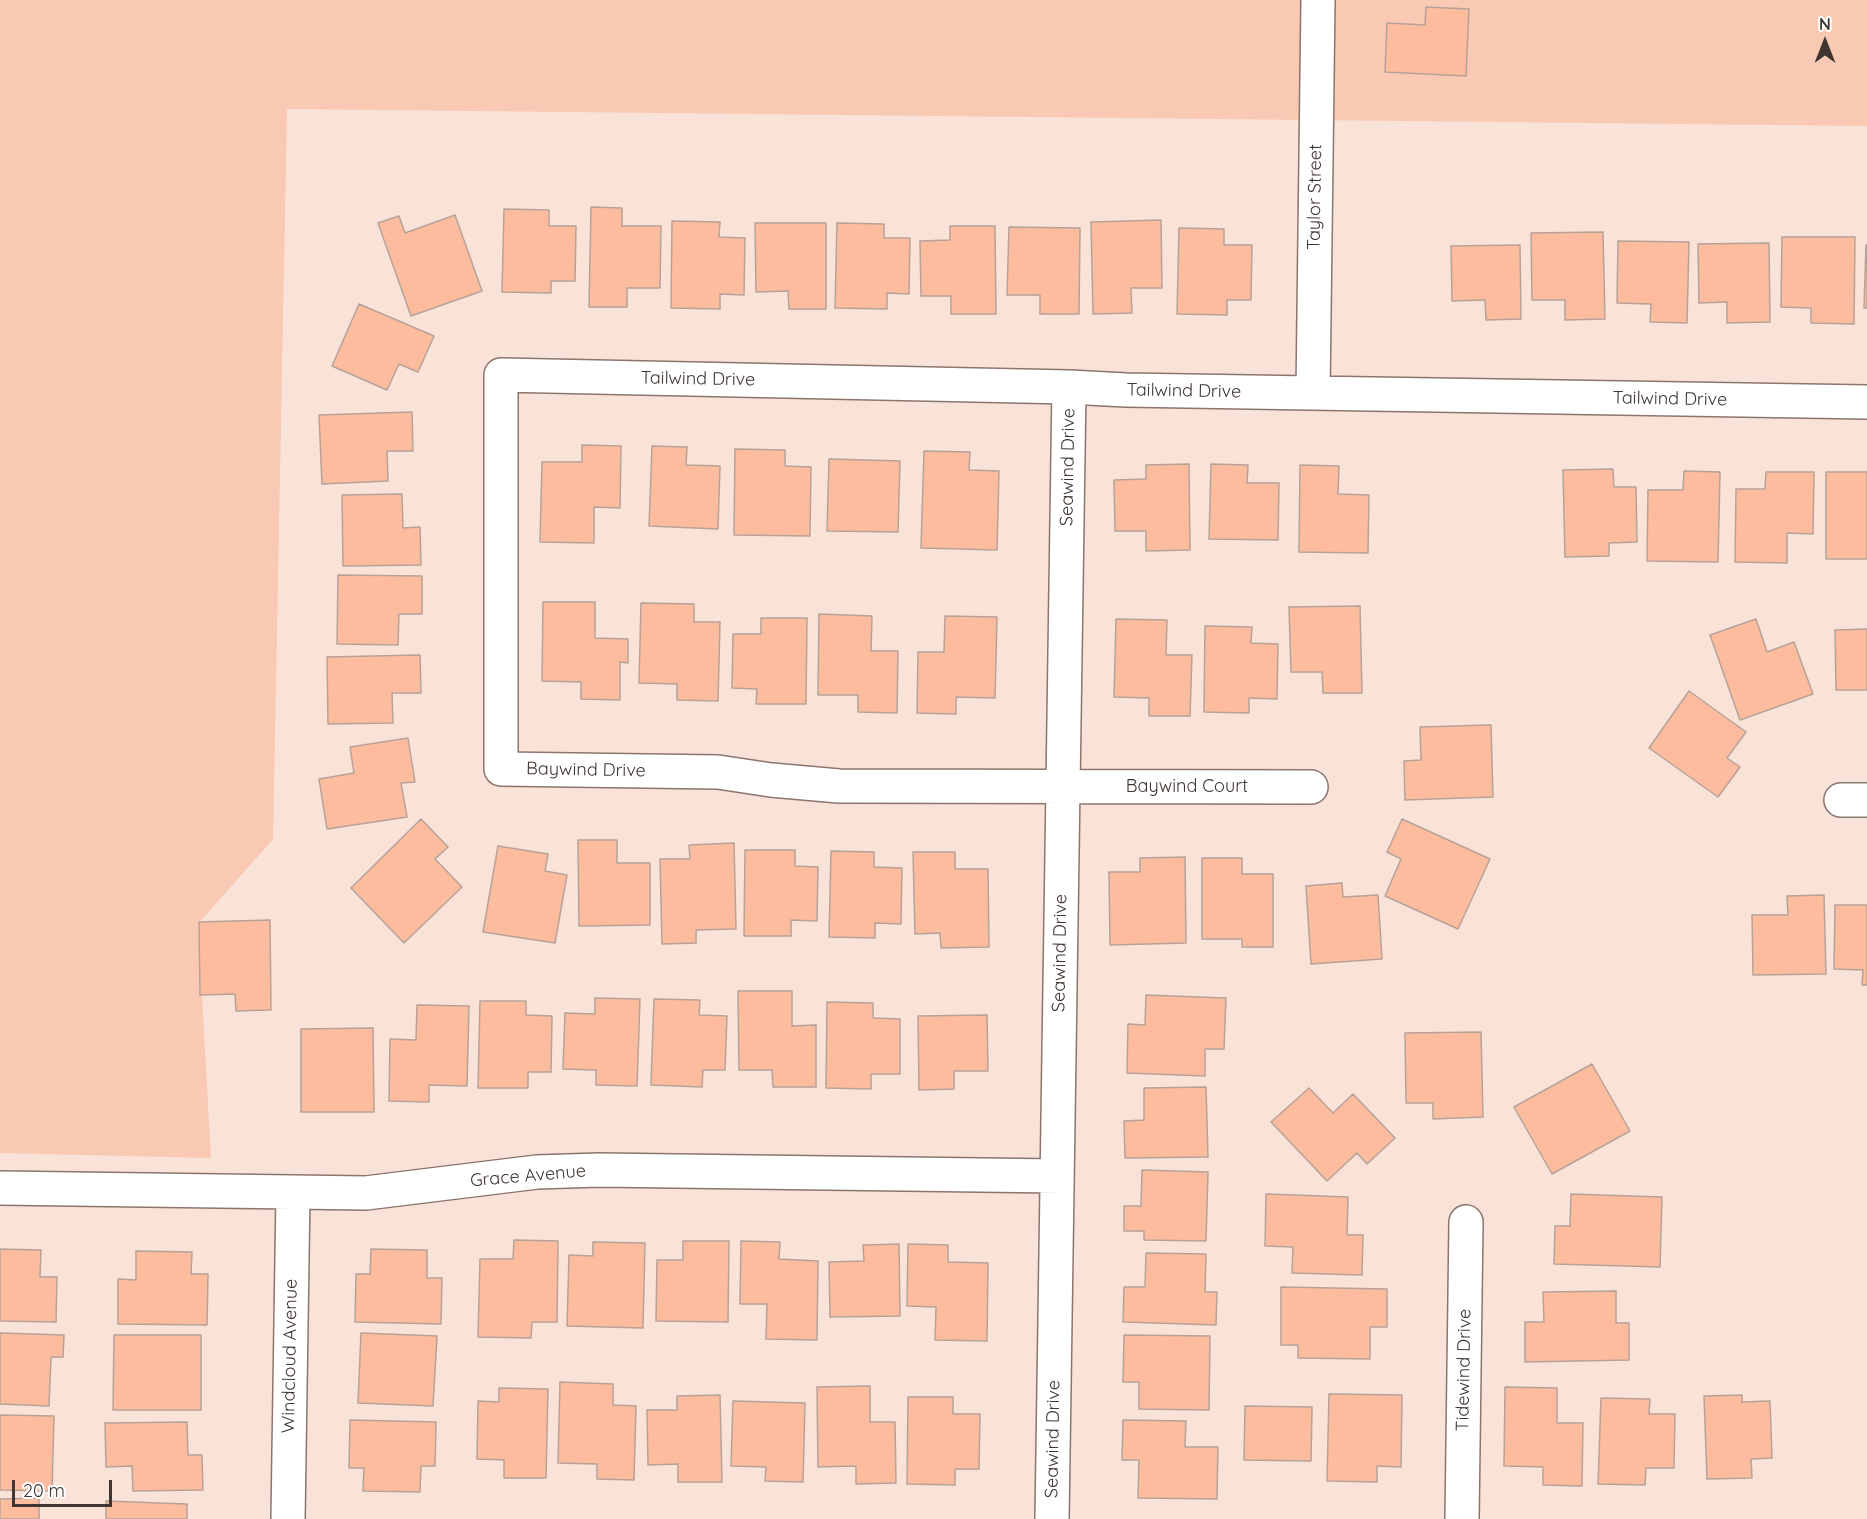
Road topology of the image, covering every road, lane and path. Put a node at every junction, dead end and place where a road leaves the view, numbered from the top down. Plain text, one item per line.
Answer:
1 (1318, 0) edge
2 (501, 375) joint
3 (1069, 387) junction
4 (1313, 393) junction
5 (1867, 402) edge
6 (1063, 787) junction
7 (1311, 787) dead end
8 (1057, 1176) junction
9 (0, 1188) edge
10 (293, 1193) junction
11 (1466, 1222) dead end
12 (288, 1519) edge
13 (1052, 1519) edge
14 (1462, 1519) edge

1 - 4 street, Taylor Street
2 - 3 street, Tailwind Drive
2 - 6 street, Baywind Drive
3 - 4 street, Tailwind Drive
3 - 6 street, Seawind Drive
4 - 5 street, Tailwind Drive
6 - 7 street, Baywind Court
6 - 8 street, Seawind Drive
8 - 10 street, Grace Avenue
8 - 13 street, Seawind Drive
9 - 10 street, Grace Avenue
10 - 12 street, Windcloud Avenue
11 - 14 street, Tidewind Drive

